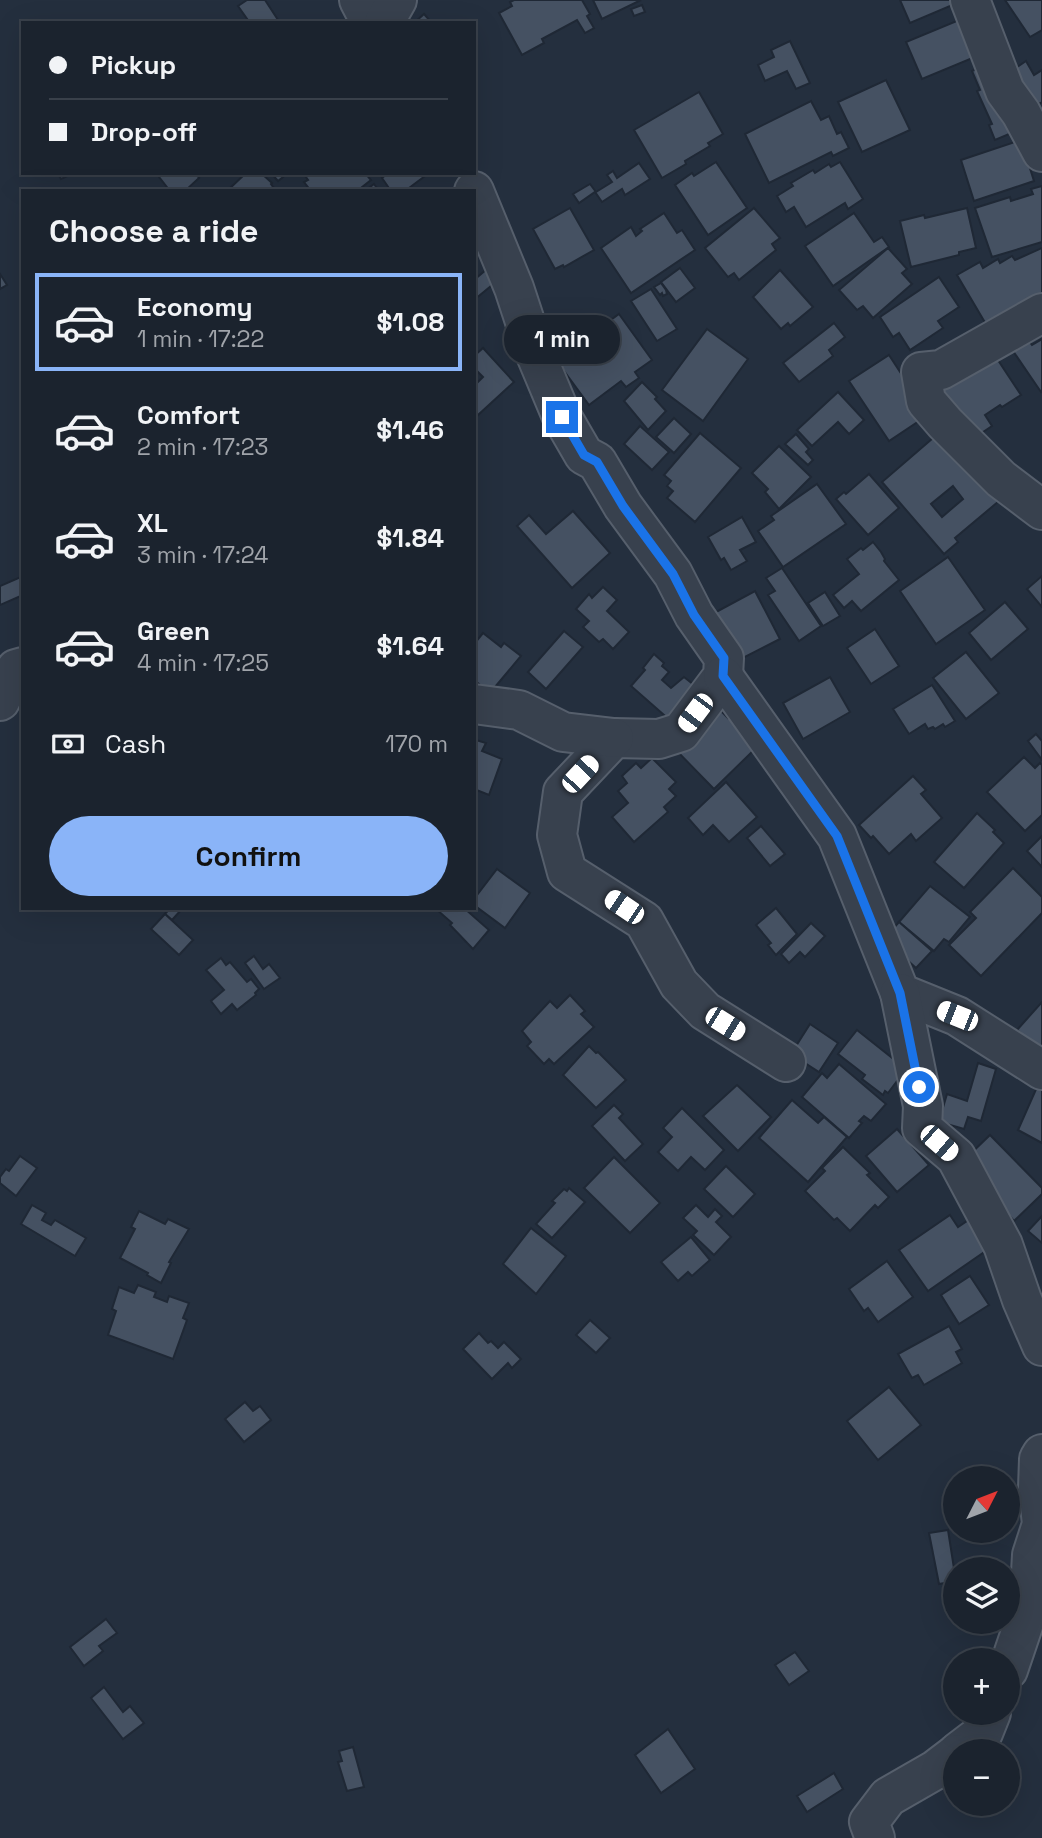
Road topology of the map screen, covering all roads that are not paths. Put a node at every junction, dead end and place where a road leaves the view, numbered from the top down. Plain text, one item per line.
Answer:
1 (359, 0) edge
2 (397, 0) edge
3 (970, 0) edge
4 (370, 21) edge
5 (385, 21) edge
6 (1042, 152) edge
7 (476, 196) edge
8 (1042, 313) edge
9 (1042, 510) edge
10 (21, 667) edge
11 (723, 676) junction
12 (0, 701) edge
13 (476, 704) edge
14 (614, 738) junction
15 (900, 993) junction
16 (786, 1062) dead end
17 (1042, 1070) edge
18 (1042, 1346) edge
19 (1042, 1454) edge
20 (1015, 1648) edge
21 (986, 1725) edge
22 (975, 1739) edge
23 (943, 1764) edge
24 (875, 1838) edge

1 - 4 street
2 - 5 street
3 - 6 street
7 - 11 street
8 - 9 street
10 - 12 street
11 - 14 street
11 - 15 street
13 - 14 street
14 - 16 street
15 - 17 street
15 - 18 street
19 - 20 street
21 - 22 street
23 - 24 street

